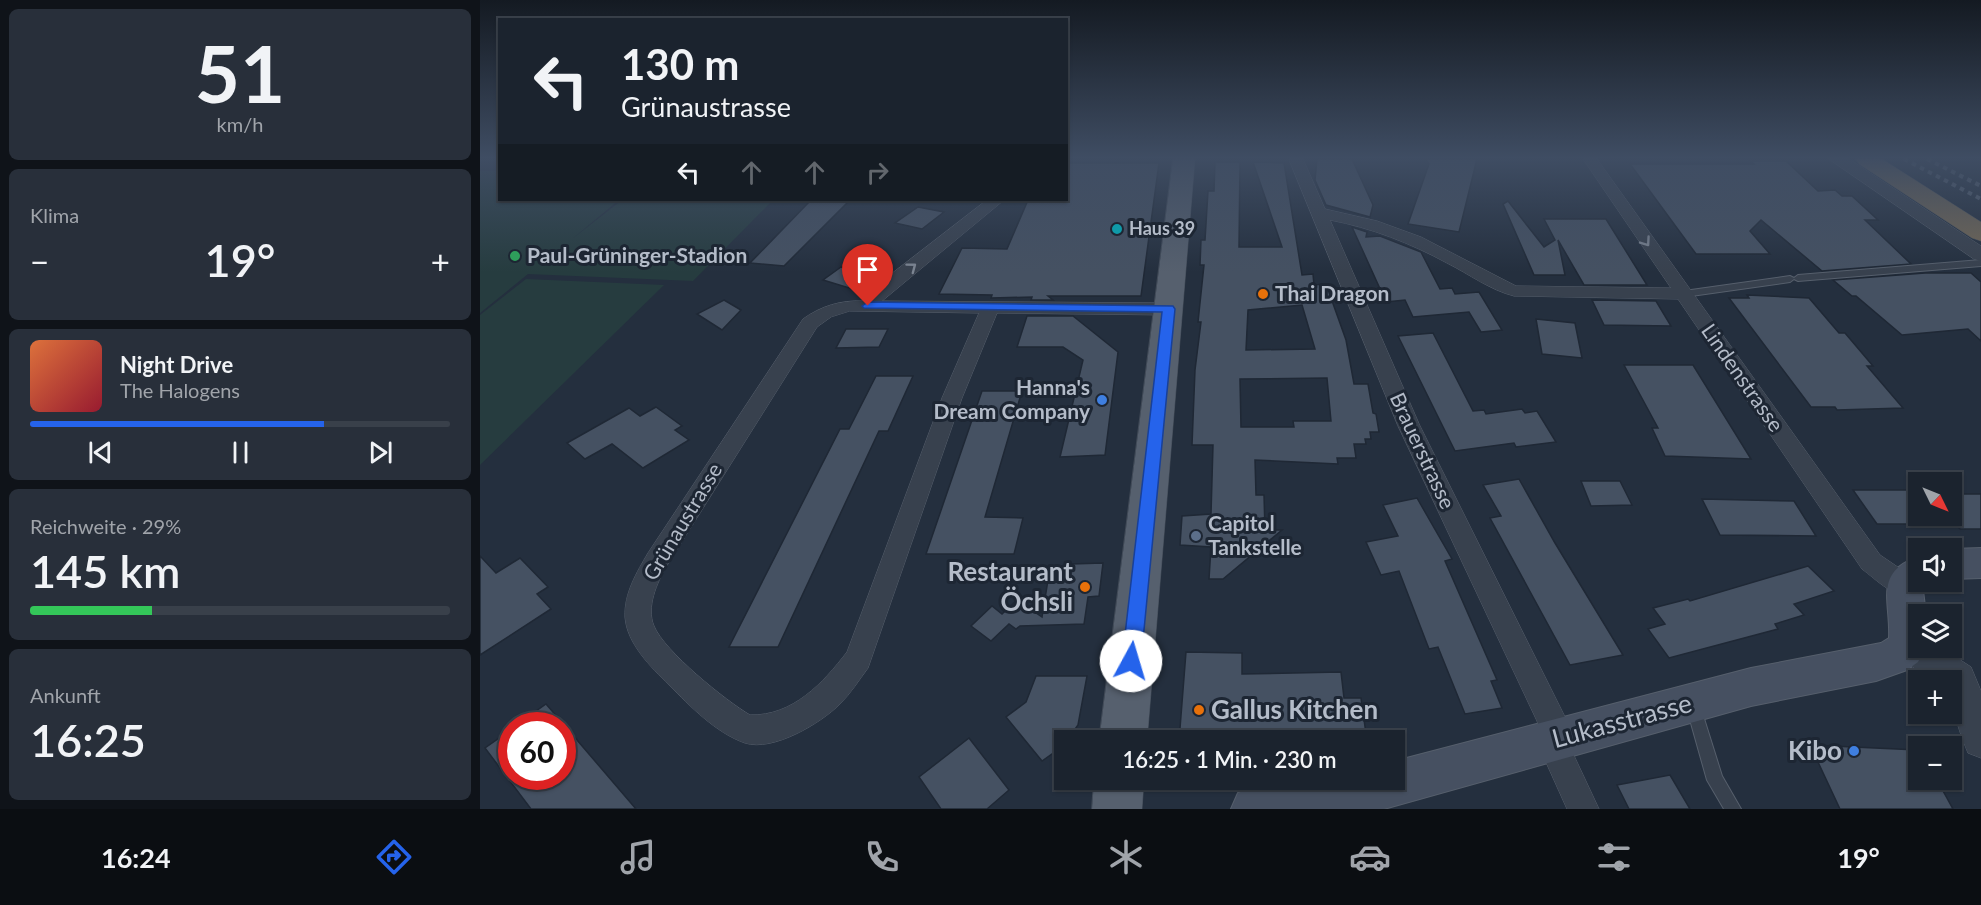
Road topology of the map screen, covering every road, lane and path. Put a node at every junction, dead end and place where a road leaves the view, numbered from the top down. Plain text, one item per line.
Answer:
1 (1180, 197) edge
2 (1313, 197) edge
3 (1616, 197) edge
4 (1894, 197) edge
5 (1924, 197) edge
6 (995, 201) edge
7 (1320, 213) junction
8 (1981, 234) edge
9 (1981, 255) edge
10 (1981, 263) edge
11 (1684, 294) junction
12 (868, 306) junction
13 (990, 308) junction
14 (1169, 309) junction
15 (1981, 563) edge
16 (1962, 564) edge
17 (1908, 577) edge
18 (1908, 588) edge
19 (1908, 622) edge
20 (1908, 645) edge
21 (1930, 658) edge
22 (1970, 682) edge
23 (1692, 703) junction
24 (1124, 730) edge
25 (1554, 739) junction
26 (1981, 740) edge
27 (1118, 790) edge
28 (1336, 803) edge
29 (1116, 809) edge
30 (1254, 809) edge
31 (1583, 809) edge
32 (1733, 809) edge

1 - 14 main road
2 - 7 street, Brauerstrasse
3 -> 11 street, Lindenstrasse
4 - 9 street
5 - 8 highway
12 -> 6 street
7 - 11 street
7 - 25 street, Brauerstrasse
10 - 11 lane
11 - 17 street, Lindenstrasse
12 - 13 street, Grünaustrasse
12 - 13 street, Grünaustrasse
13 - 14 street, Grünaustrasse
14 - 24 main road
15 - 16 main road
18 - 19 main road
20 - 23 main road, Lukasstrasse
21 - 22 street
22 - 26 street
23 - 25 main road, Lukasstrasse
23 - 32 lane
25 - 28 main road, Lukasstrasse
25 - 31 street, Brauerstrasse
27 - 29 main road
28 - 30 main road, Lukasstrasse

